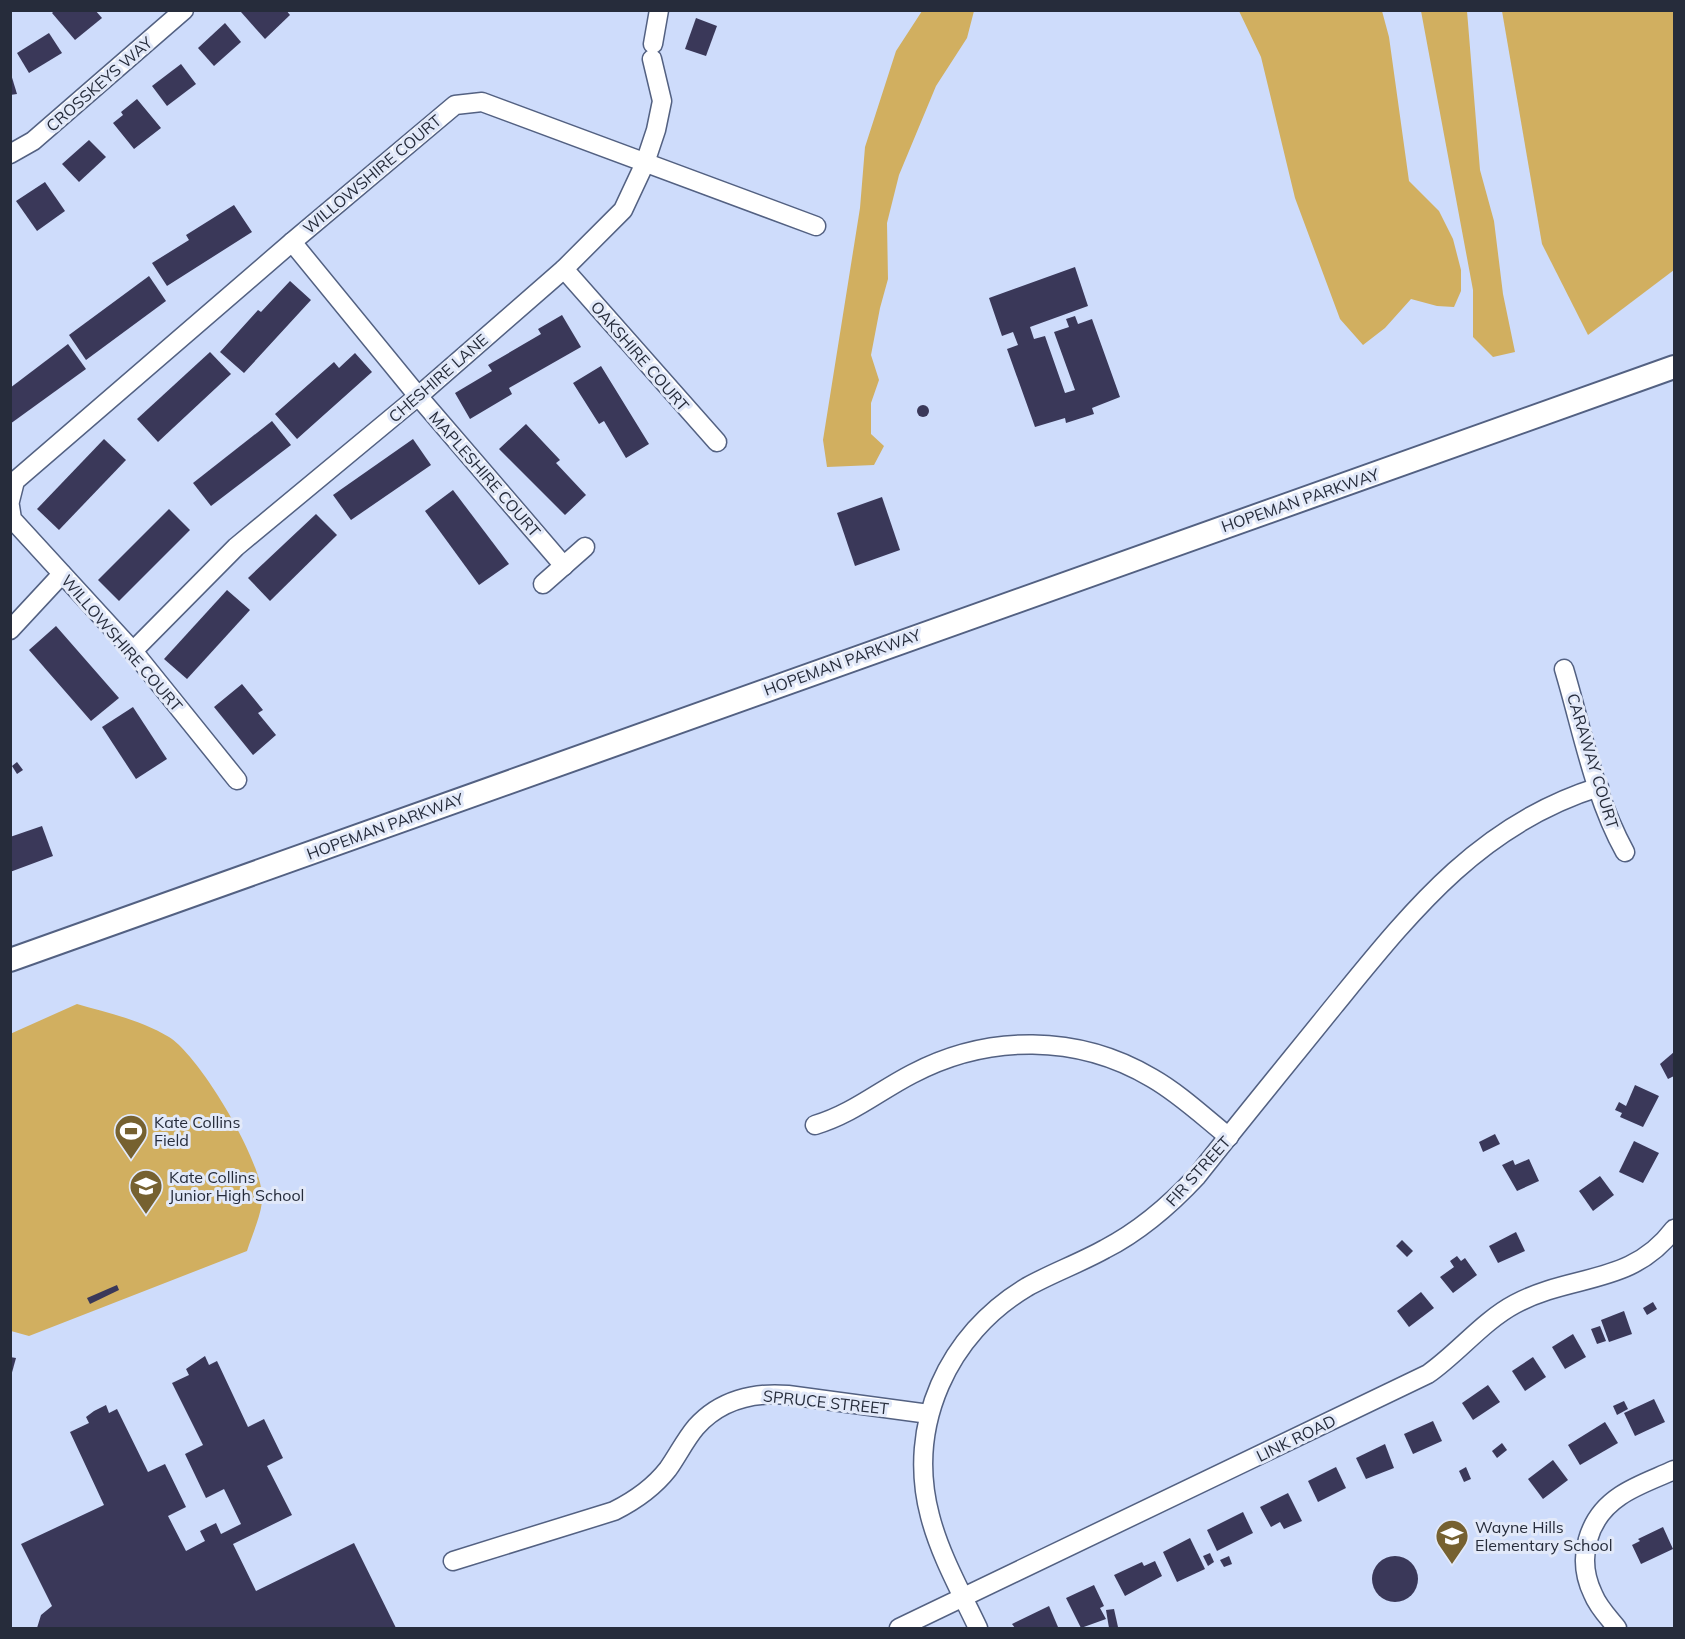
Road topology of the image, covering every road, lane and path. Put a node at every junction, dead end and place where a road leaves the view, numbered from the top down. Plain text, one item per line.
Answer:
1 (184, 10) edge
2 (659, 10) edge
3 (10, 154) edge
4 (645, 163) junction
5 (816, 226) dead end
6 (292, 242) junction
7 (564, 269) junction
8 (1674, 367) edge
9 (418, 396) junction
10 (717, 442) dead end
11 (10, 503) edge
12 (585, 547) dead end
13 (564, 566) junction
14 (62, 574) junction
15 (543, 584) dead end
16 (10, 630) edge
17 (133, 651) junction
18 (1564, 669) dead end
19 (237, 780) dead end
20 (1599, 787) junction
21 (1625, 852) dead end
22 (10, 960) edge
23 (815, 1125) dead end
24 (1228, 1137) junction
25 (1674, 1229) edge
26 (929, 1414) junction
27 (1674, 1470) edge
28 (453, 1561) dead end
29 (964, 1598) junction
30 (899, 1629) edge
31 (978, 1629) edge
32 (1617, 1629) edge

1 - 3 street, CROSSKEYS WAY
2 - 4 street, CHESHIRE LANE
4 - 5 street, WILLOWSHIRE COURT
4 - 6 street, WILLOWSHIRE COURT
4 - 7 street, CHESHIRE LANE
6 - 9 street, MAPLESHIRE COURT
6 - 11 street, WILLOWSHIRE COURT
7 - 9 street, CHESHIRE LANE
7 - 10 street, OAKSHIRE COURT
8 - 22 main road, HOPEMAN PARKWAY
9 - 13 street, MAPLESHIRE COURT
9 - 17 street, CHESHIRE LANE
11 - 14 street, WILLOWSHIRE COURT
12 - 13 street
13 - 15 street
14 - 16 street
14 - 17 street, WILLOWSHIRE COURT
17 - 19 street, WILLOWSHIRE COURT
18 - 20 street, CARAWAY COURT
20 - 21 street, CARAWAY COURT
20 - 24 street, FIR STREET
23 - 24 street
24 - 26 street, FIR STREET
25 - 29 street, LINK ROAD
26 - 28 street, SPRUCE STREET
26 - 29 street, FIR STREET
27 - 32 street
29 - 30 street, LINK ROAD
29 - 31 street, FIR STREET

